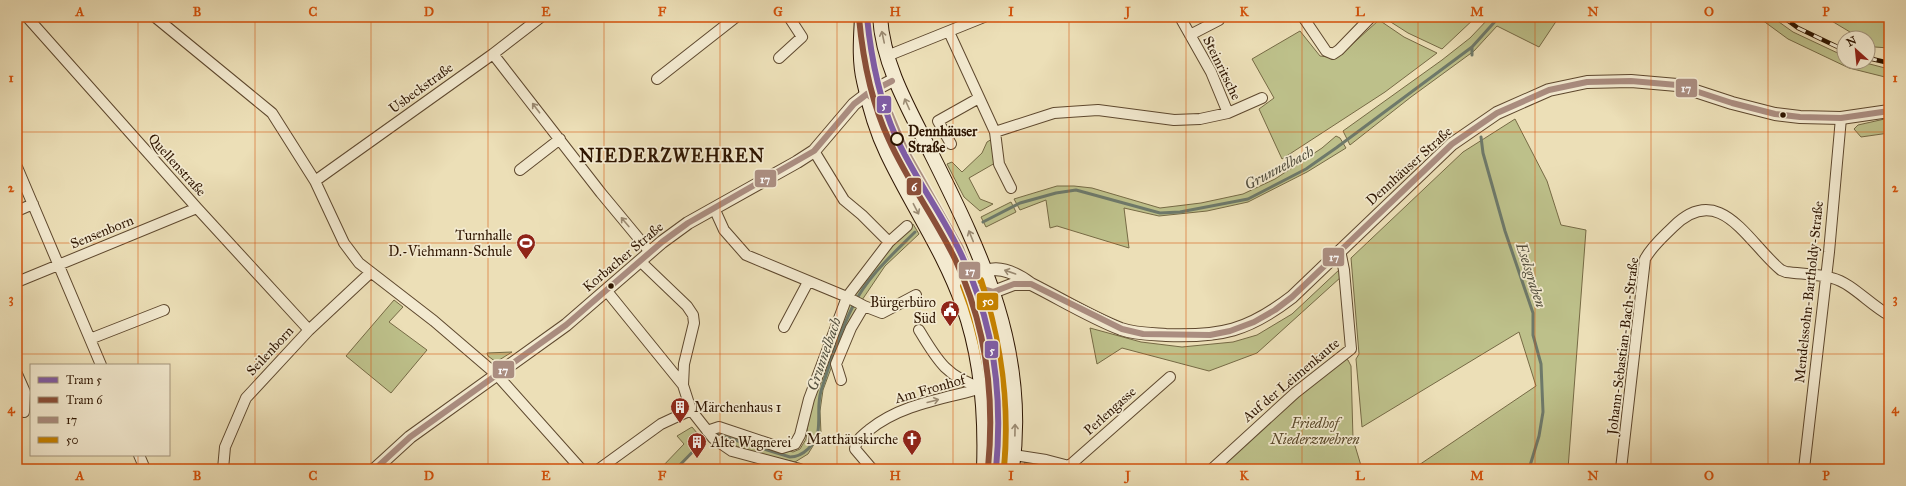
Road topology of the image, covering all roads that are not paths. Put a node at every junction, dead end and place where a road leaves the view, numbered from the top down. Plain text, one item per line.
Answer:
1 (27, 17) edge
2 (155, 17) edge
3 (541, 17) edge
4 (736, 17) edge
5 (789, 17) edge
6 (862, 17) edge
7 (880, 17) edge
8 (984, 17) edge
9 (1180, 17) edge
10 (1303, 17) edge
11 (1371, 17) edge
12 (1219, 20) dead end
13 (964, 21) edge
14 (949, 32) junction
15 (1190, 35) junction
16 (493, 54) junction
17 (887, 56) junction
18 (779, 58) dead end
19 (657, 79) dead end
20 (895, 79) junction
21 (867, 94) junction
22 (979, 98) junction
23 (1262, 98) dead end
24 (1889, 111) edge
25 (1228, 113) junction
26 (1841, 118) junction
27 (995, 132) junction
28 (560, 139) junction
29 (951, 144) dead end
30 (814, 150) junction
31 (17, 167) edge
32 (520, 170) dead end
33 (315, 180) junction
34 (1011, 188) dead end
35 (33, 204) junction
36 (197, 208) junction
37 (714, 208) junction
38 (17, 211) edge
39 (907, 226) dead end
40 (889, 242) junction
41 (1340, 250) junction
42 (650, 252) junction
43 (640, 261) junction
44 (58, 265) junction
45 (986, 270) junction
46 (370, 272) junction
47 (1825, 277) junction
48 (953, 281) junction
49 (17, 282) edge
50 (808, 282) junction
51 (1031, 284) junction
52 (993, 292) junction
53 (610, 295) dead end
54 (916, 295) dead end
55 (848, 298) junction
56 (862, 305) junction
57 (164, 310) dead end
58 (1889, 315) edge
59 (784, 327) dead end
60 (309, 330) junction
61 (918, 330) dead end
62 (90, 339) junction
63 (101, 364) edge
64 (17, 374) edge
65 (497, 375) junction
66 (1170, 377) dead end
67 (841, 380) dead end
68 (683, 385) junction
69 (983, 388) junction
70 (691, 410) junction
71 (24, 412) dead end
72 (710, 434) junction
73 (139, 456) edge
74 (1013, 462) edge
75 (1068, 468) edge
76 (145, 469) edge
77 (223, 469) edge
78 (374, 469) edge
79 (581, 469) edge
80 (598, 469) edge
81 (800, 469) edge
82 (872, 469) edge
83 (984, 469) edge
84 (1212, 469) edge
85 (1621, 469) edge
86 (1804, 469) edge

1 - 36 street, Quellenstraße
2 - 33 street
3 - 16 street, Usbeckstraße
4 - 19 street
5 - 18 street
6 - 21 main road
17 -> 7 main road
8 - 13 street
9 - 15 street, Steinritsche
10 - 11 street
12 - 15 street, Steinritsche
13 - 14 street
14 - 17 street
14 - 22 street
15 - 25 street, Steinritsche
28 -> 16 street
16 - 33 street, Usbeckstraße
17 - 20 main road
20 - 21 street, Korbacher Straße
45 -> 20 main road
21 - 30 street, Korbacher Straße
21 -> 48 main road
22 - 27 street
22 - 29 street
23 - 25 street
24 - 26 street, Dennhäuser Straße
25 - 27 street
26 - 41 street, Dennhäuser Straße
26 - 47 street, Mendelssohn-Bartholdy-Straße
27 - 34 street
28 - 32 street
42 -> 28 street
30 - 37 street, Korbacher Straße
30 - 40 street
31 - 35 street
33 - 46 street
35 - 38 street
35 - 44 street
36 - 44 street, Sensenborn
36 - 60 street, Quellenstraße
37 - 42 street, Korbacher Straße
37 - 50 street
39 - 40 street
40 - 55 street
41 - 51 street, Dennhäuser Straße
41 - 84 street, Auf der Leimenkaute
42 - 43 street, Korbacher Straße
43 - 65 street, Korbacher Straße
43 - 68 street
44 - 49 street, Sensenborn
44 - 62 street
45 - 48 street, Dennhäuser Straße
51 -> 45 street, Dennhäuser Straße
45 - 52 main road
46 - 60 street, Seilenborn
46 - 65 street
47 - 58 street, Johann-Sebastian-Bach-Straße
47 - 85 street, Johann-Sebastian-Bach-Straße
47 - 86 street, Mendelssohn-Bartholdy-Straße
48 - 52 street
48 - 69 main road
50 - 55 street
50 - 59 street
51 - 52 street, Dennhäuser Straße
74 -> 52 main road
53 - 68 street
54 - 56 street
55 - 56 street
55 - 72 street
56 - 67 street
57 - 62 street
60 - 77 street, Seilenborn
61 - 69 street
62 - 63 street
64 - 71 street
65 - 78 street, Korbacher Straße
65 - 79 street
66 - 75 street, Perlengasse
68 - 70 street
82 -> 69 street, Am Fronhof
69 - 83 main road
70 - 72 street
70 - 80 street
72 - 81 street
73 - 76 street
74 - 75 street, Perlengasse

